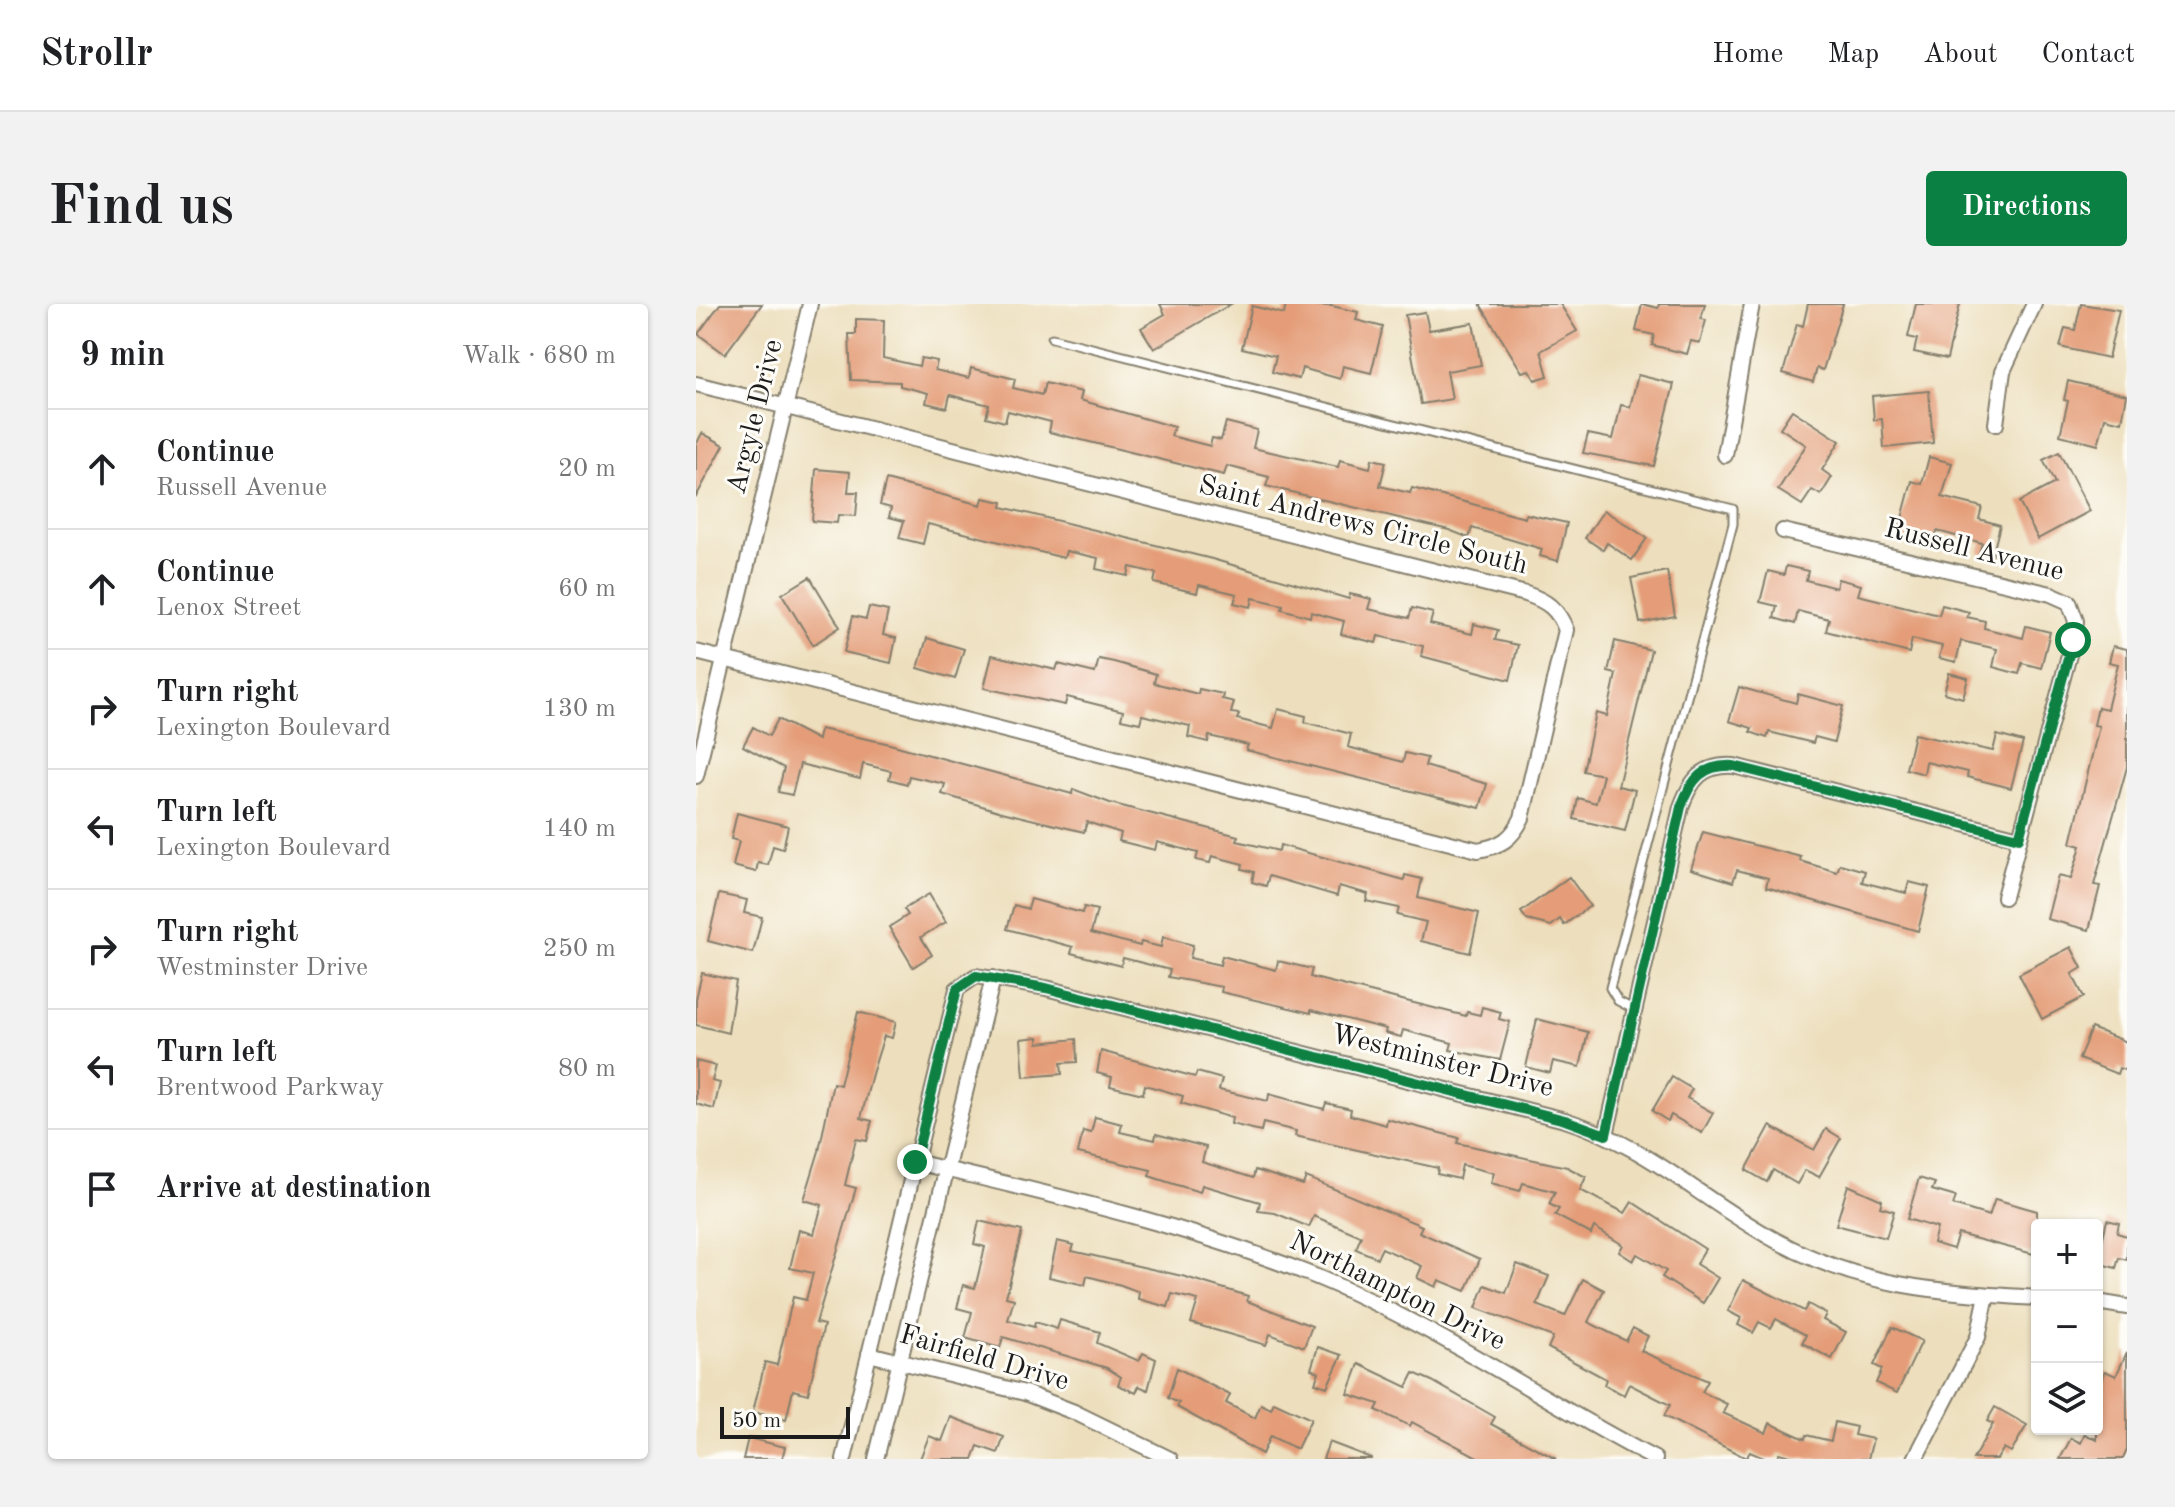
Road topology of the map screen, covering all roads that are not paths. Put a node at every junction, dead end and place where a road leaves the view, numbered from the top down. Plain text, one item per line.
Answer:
1 (810, 304) edge
2 (1752, 304) edge
3 (2034, 304) edge
4 (1052, 338) dead end
5 (696, 384) edge
6 (785, 407) junction
7 (1996, 424) dead end
8 (1725, 455) dead end
9 (1783, 531) dead end
10 (696, 652) edge
11 (724, 659) junction
12 (696, 776) edge
13 (2019, 838) junction
14 (2004, 897) dead end
15 (993, 978) junction
16 (1633, 1009) junction
17 (1606, 1135) junction
18 (915, 1162) junction
19 (947, 1170) junction
20 (1987, 1295) junction
21 (2031, 1298) edge
22 (2103, 1303) edge
23 (2127, 1307) edge
24 (869, 1354) junction
25 (900, 1361) junction
26 (844, 1459) edge
27 (876, 1459) edge
28 (1170, 1459) edge
29 (1655, 1459) edge
30 (1915, 1459) edge

1 - 6 street, Argyle Drive
2 - 8 street
3 - 7 street
4 - 16 lane
5 - 6 street
6 - 11 street, Argyle Drive
6 - 11 street, Saint Andrews Circle South
9 - 13 street, Russell Avenue
10 - 11 street
11 - 12 street, Argyle Drive
13 - 14 street
13 - 16 street
15 - 17 street, Westminster Drive
15 - 18 street
15 - 19 street
16 - 17 street
17 - 20 street, Westminster Drive
18 - 19 street, Northampton Drive
18 - 24 street
19 - 25 street
19 - 29 street, Northampton Drive
20 - 21 street, Westminster Drive
20 - 30 street
22 - 23 street
24 - 25 street, Fairfield Drive
24 - 26 street
25 - 27 street
25 - 28 street, Fairfield Drive

